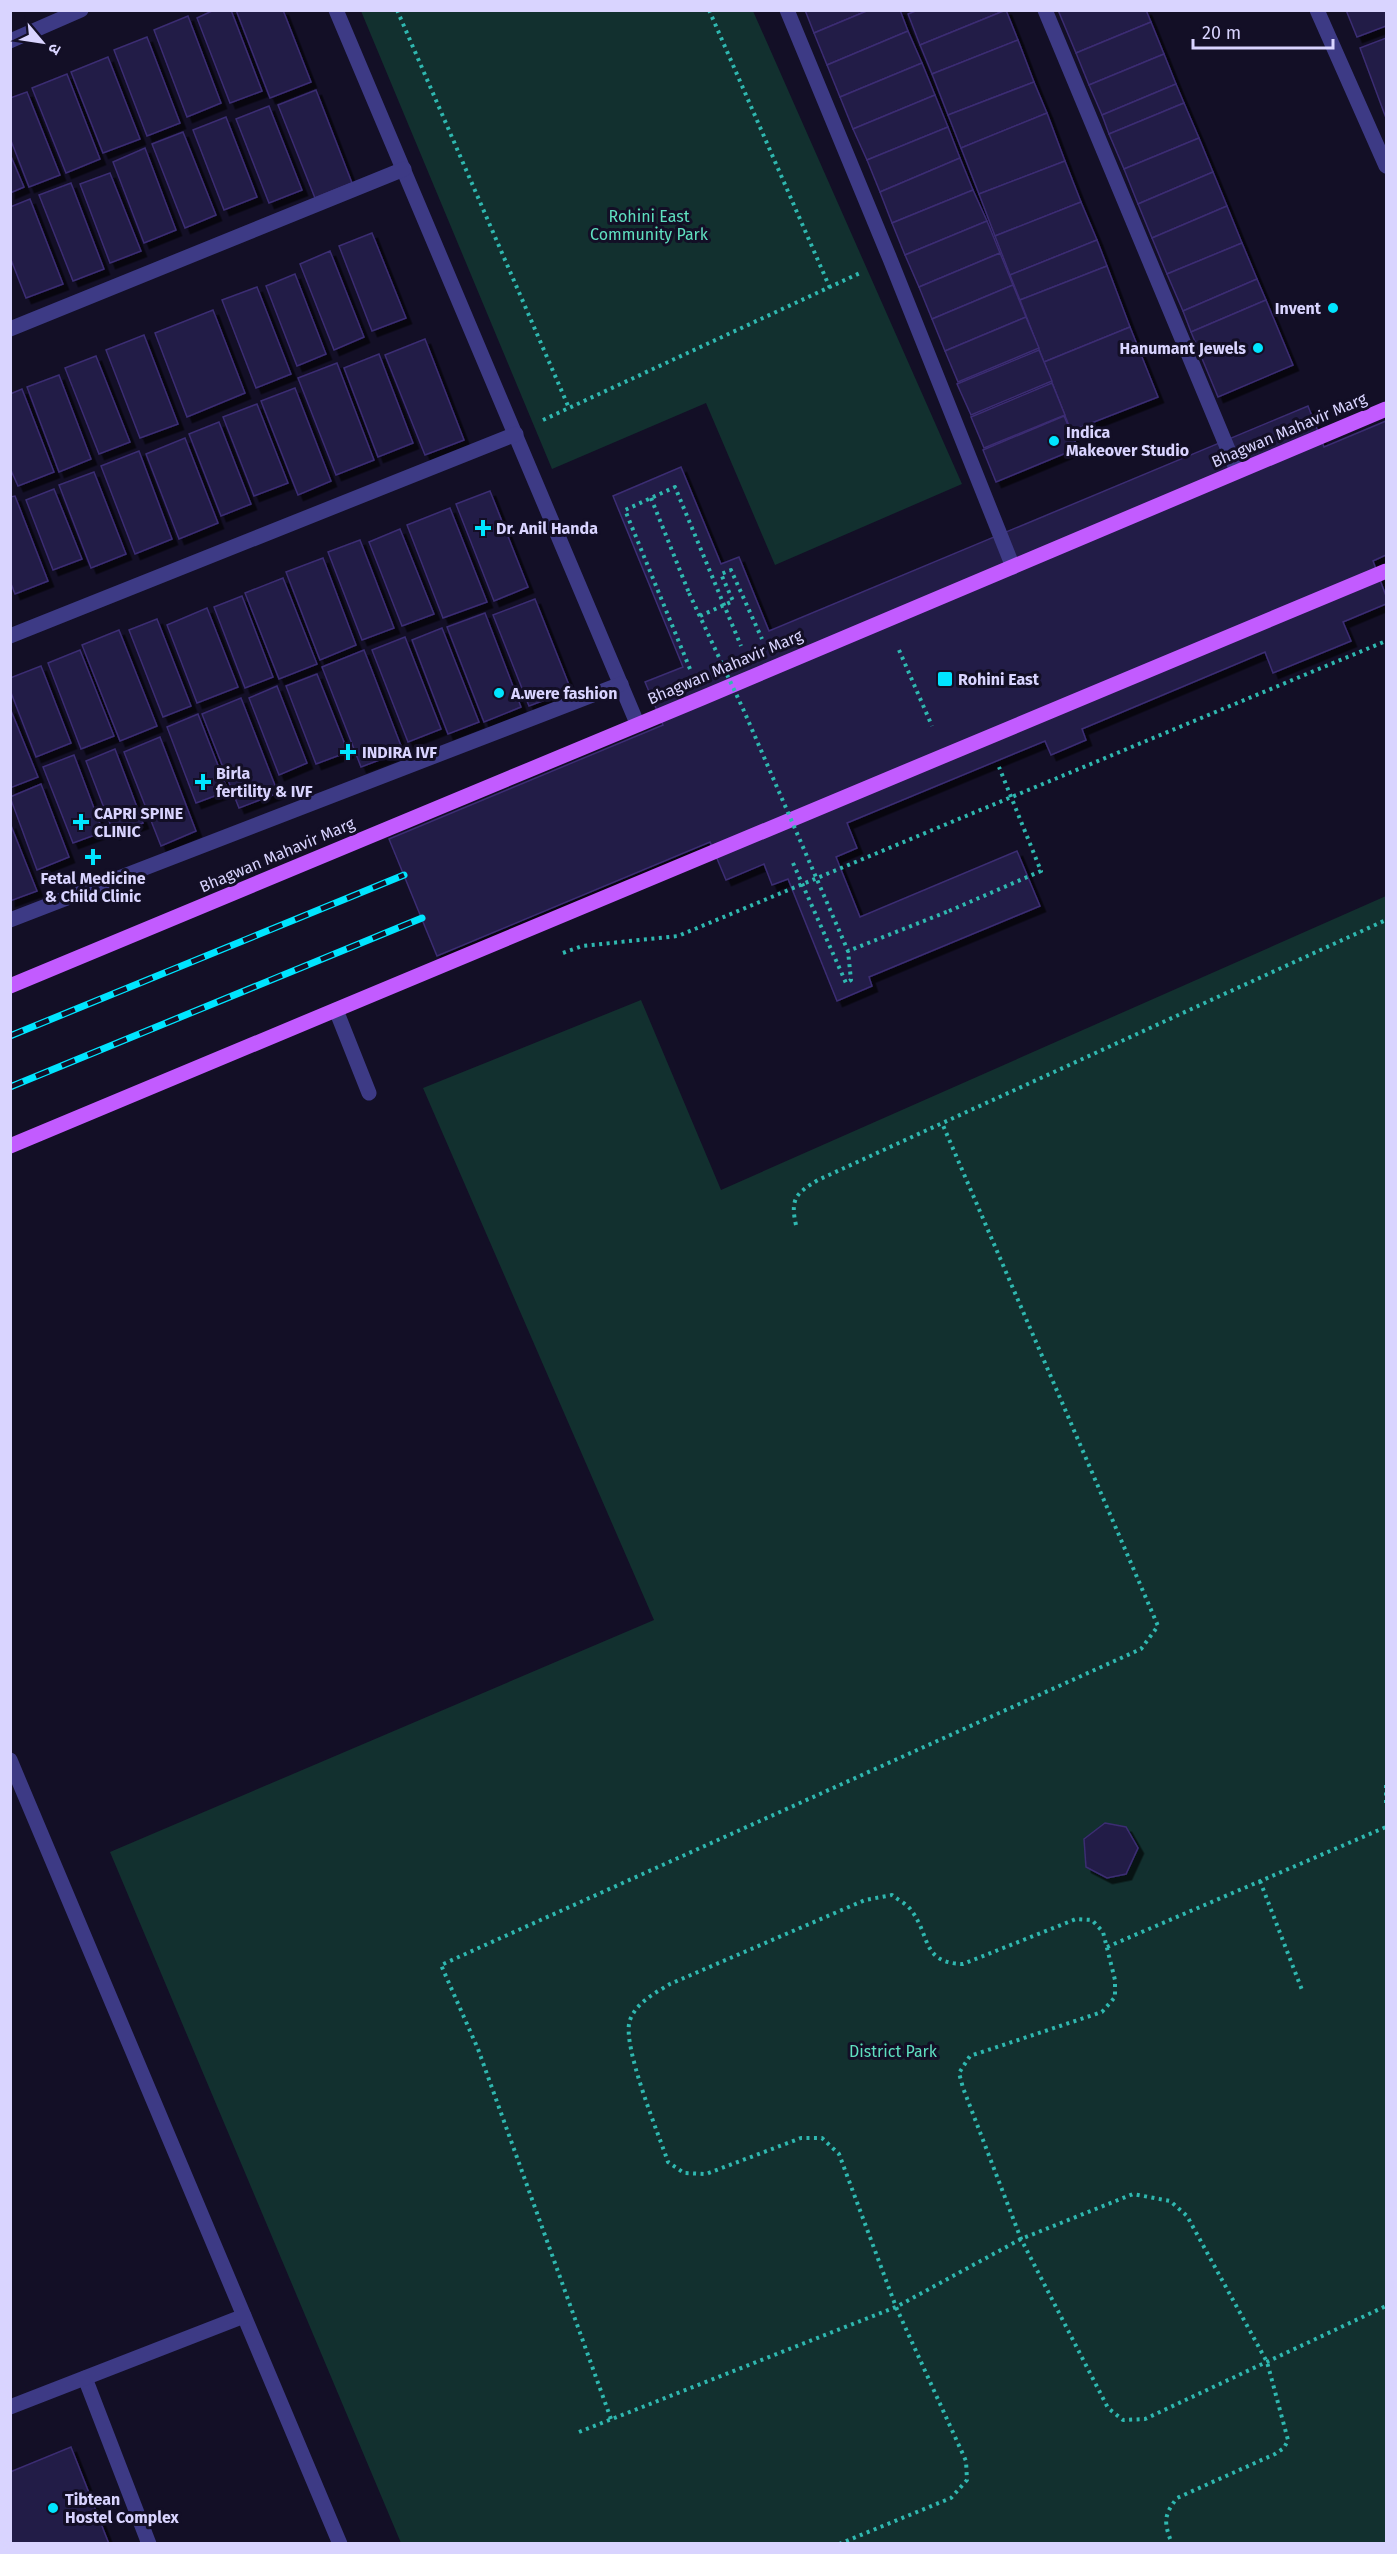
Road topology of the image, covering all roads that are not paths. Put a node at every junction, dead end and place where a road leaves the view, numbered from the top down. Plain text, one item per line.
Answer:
1 (81, 10) edge
2 (336, 10) edge
3 (787, 10) edge
4 (1045, 10) edge
5 (1317, 10) edge
6 (10, 41) edge
7 (1386, 166) edge
8 (404, 170) junction
9 (10, 329) edge
10 (1386, 409) edge
11 (516, 434) junction
12 (1237, 471) junction
13 (1012, 567) junction
14 (1386, 571) edge
15 (10, 636) edge
16 (621, 684) junction
17 (638, 723) junction
18 (10, 920) edge
19 (10, 986) edge
20 (336, 1010) junction
21 (369, 1094) dead end
22 (10, 1146) edge
23 (10, 1760) edge
24 (244, 2316) junction
25 (85, 2378) junction
26 (10, 2407) edge
27 (149, 2544) edge
28 (340, 2544) edge

1 - 6 street
2 - 8 street
3 - 13 street
4 - 12 street
5 - 7 street
8 - 9 street
8 - 11 street
10 - 12 main road, Bhagwan Mahavir Marg
11 - 15 street
11 - 16 street
12 - 13 main road, Bhagwan Mahavir Marg
13 - 17 main road, Bhagwan Mahavir Marg
14 - 20 main road
16 - 17 street
16 - 18 street
17 - 19 main road, Bhagwan Mahavir Marg
20 - 21 street
20 - 22 main road
23 - 24 street
24 - 25 street
24 - 28 street
25 - 26 street
25 - 27 street

